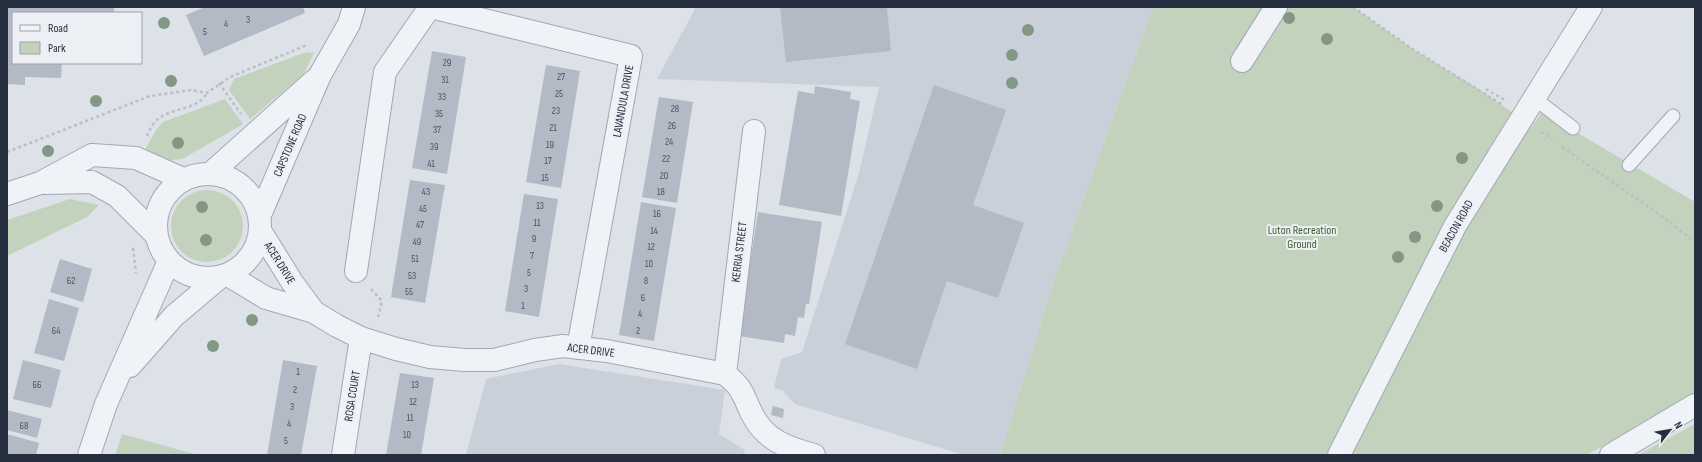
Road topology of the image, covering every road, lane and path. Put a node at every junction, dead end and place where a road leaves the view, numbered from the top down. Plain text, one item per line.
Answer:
1 (354, 7) edge
2 (431, 7) edge
3 (1276, 7) edge
4 (1353, 7) edge
5 (1591, 7) edge
6 (310, 43) dead end
7 (1242, 61) dead end
8 (320, 75) junction
9 (1486, 89) dead end
10 (1534, 98) junction
11 (1515, 113) junction
12 (1673, 116) dead end
13 (1573, 128) dead end
14 (754, 131) dead end
15 (7, 152) edge
16 (1629, 165) dead end
17 (211, 173) junction
18 (183, 179) junction
19 (40, 183) junction
20 (7, 194) edge
21 (261, 224) junction
22 (156, 236) junction
23 (1695, 242) edge
24 (169, 261) junction
25 (356, 271) dead end
26 (224, 276) junction
27 (382, 301) dead end
28 (380, 311) dead end
29 (314, 312) junction
30 (361, 338) junction
31 (578, 348) junction
32 (725, 374) junction
33 (116, 382) junction
34 (1695, 405) edge
35 (89, 455) edge
36 (343, 455) edge
37 (814, 455) edge
38 (1339, 455) edge
39 (1611, 455) edge

1 - 8 street, CAPSTONE ROAD
2 - 25 street, LAVANDULA DRIVE
2 - 31 street, LAVANDULA DRIVE
3 - 7 street
4 - 11 path
5 - 10 street, BEACON ROAD
6 - 15 path
8 - 17 street, CAPSTONE ROAD
8 - 21 street, CAPSTONE ROAD
9 - 11 path
10 - 11 street, BEACON ROAD
10 - 13 lane
11 - 23 path
11 - 38 street, BEACON ROAD
12 - 16 lane
14 - 32 street, KERRIA STREET
17 - 18 street
17 - 21 street
18 - 19 street
18 - 22 street
19 - 20 street
19 - 22 street
21 - 26 street
21 - 29 street, ACER DRIVE
22 - 24 street
24 - 26 street
24 - 33 street
26 - 29 street, ACER DRIVE
26 - 33 street
27 - 28 path
29 - 30 street, ACER DRIVE
30 - 31 street, ACER DRIVE
30 - 36 street, ROSA COURT
31 - 32 street, ACER DRIVE
32 - 37 street
33 - 35 street
34 - 39 street

